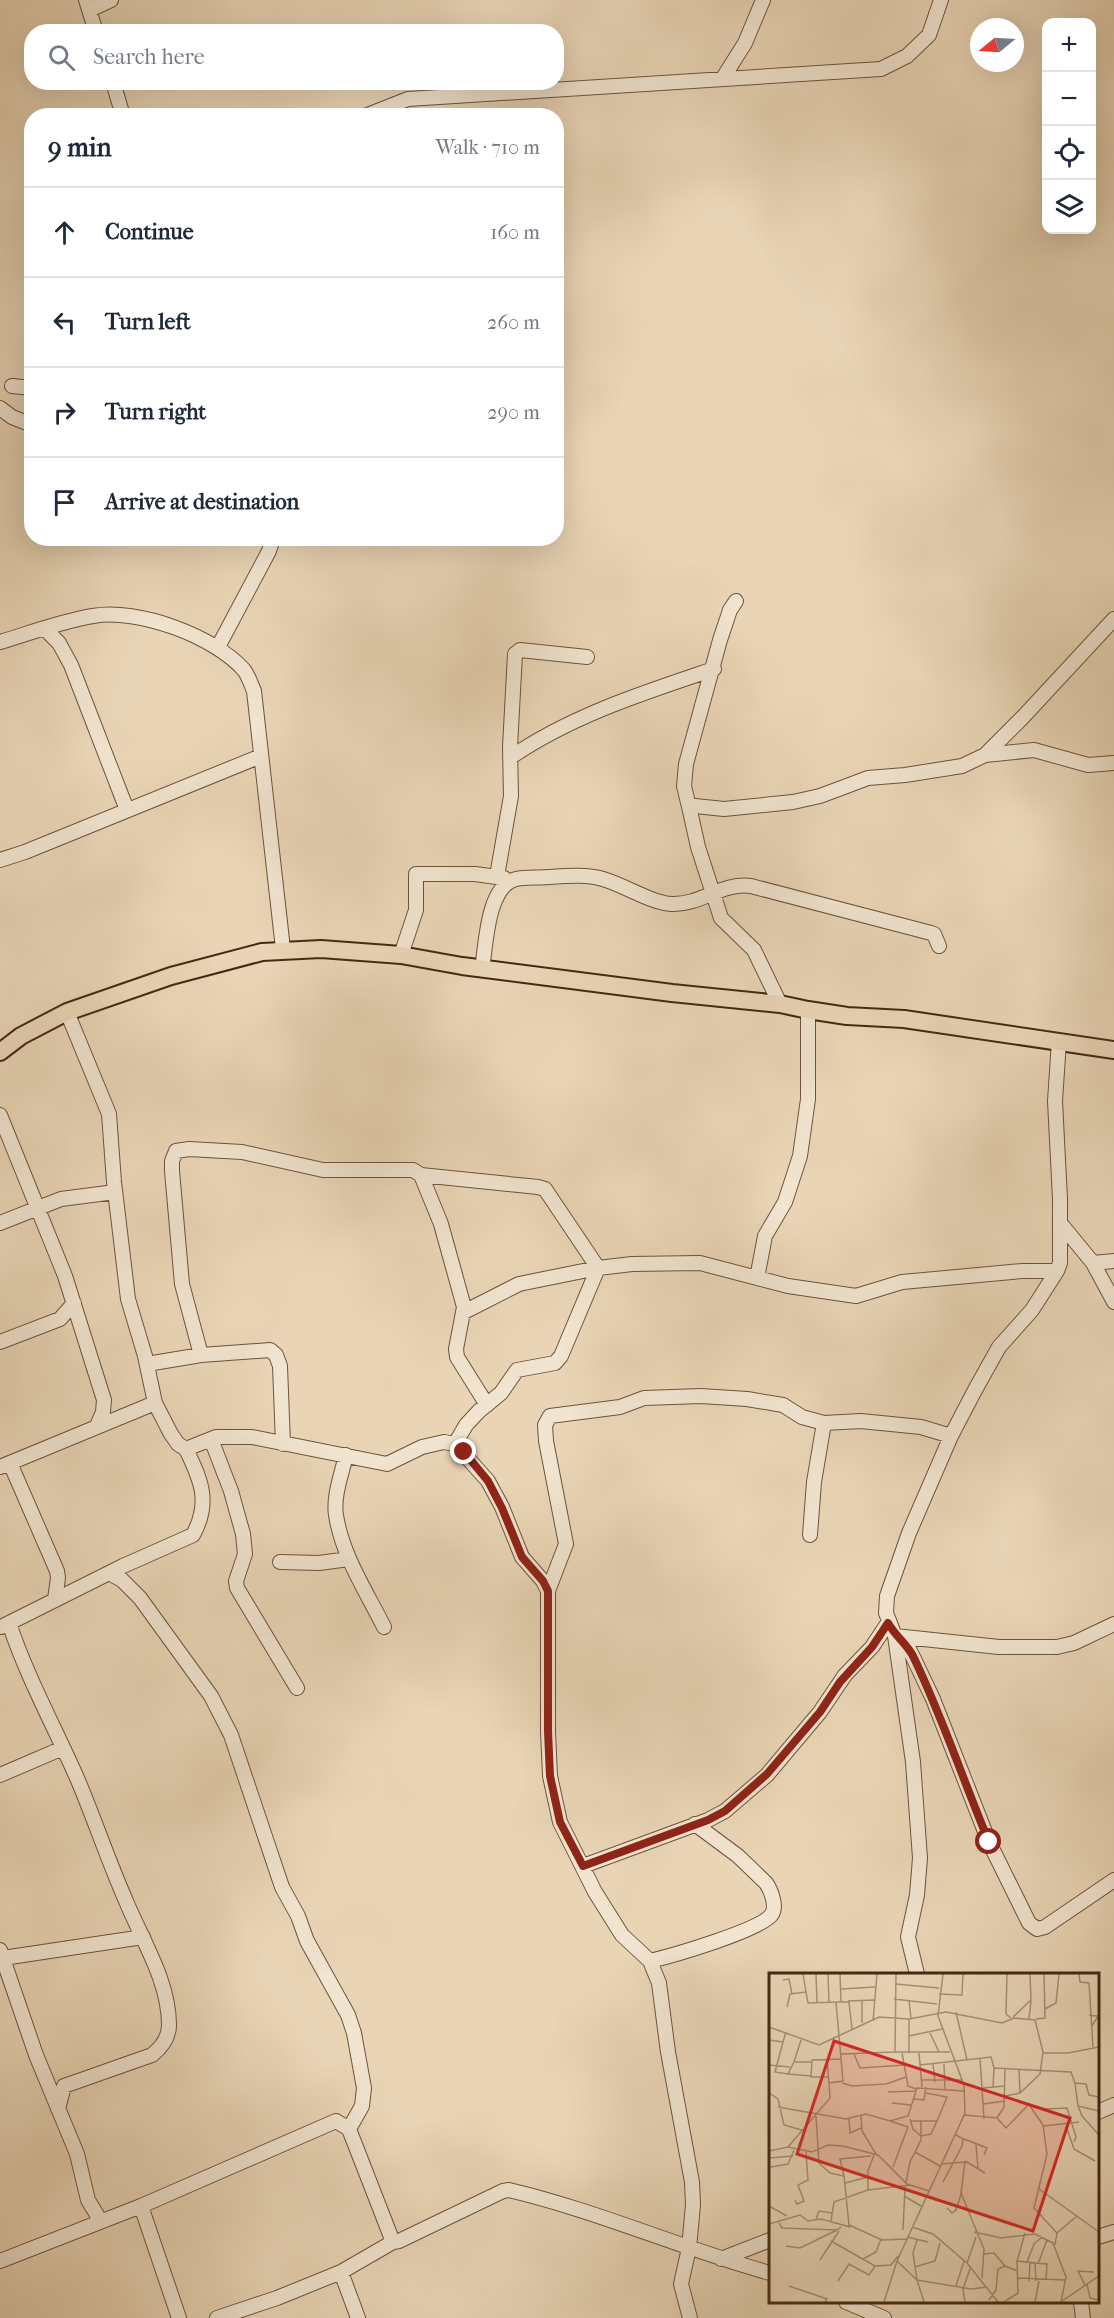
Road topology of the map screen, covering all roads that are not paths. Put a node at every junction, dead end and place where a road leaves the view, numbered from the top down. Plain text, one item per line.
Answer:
1 (111, 0) edge
2 (764, 0) edge
3 (941, 0) edge
4 (88, 5) edge
5 (94, 24) edge
6 (723, 78) junction
7 (115, 90) edge
8 (557, 90) edge
9 (564, 90) edge
10 (121, 108) edge
11 (385, 108) edge
12 (12, 386) dead end
13 (24, 387) edge
14 (0, 408) edge
15 (24, 422) edge
16 (271, 546) edge
17 (736, 601) dead end
18 (1114, 618) edge
19 (45, 629) junction
20 (0, 642) edge
21 (218, 647) junction
22 (587, 657) dead end
23 (714, 669) junction
24 (985, 755) junction
25 (261, 756) junction
26 (511, 757) junction
27 (1114, 764) edge
28 (127, 810) junction
29 (690, 811) junction
30 (0, 860) edge
31 (497, 876) junction
32 (514, 879) junction
33 (713, 893) junction
34 (939, 946) dead end
35 (283, 949) junction
36 (401, 955) junction
37 (482, 969) junction
38 (780, 1004) junction
39 (808, 1010) junction
40 (67, 1012) junction
41 (1059, 1041) junction
42 (1114, 1050) edge
43 (0, 1052) edge
44 (0, 1115) edge
45 (421, 1175) junction
46 (116, 1192) junction
47 (38, 1207) junction
48 (0, 1223) edge
49 (1061, 1224) junction
50 (1114, 1261) edge
51 (1093, 1263) junction
52 (598, 1268) junction
53 (1057, 1272) junction
54 (757, 1278) junction
55 (1114, 1302) edge
56 (74, 1303) junction
57 (464, 1312) junction
58 (0, 1342) edge
59 (201, 1355) junction
60 (147, 1364) junction
61 (104, 1400) junction
62 (155, 1403) junction
63 (487, 1405) junction
64 (122, 1416) junction
65 (824, 1423) junction
66 (97, 1426) junction
67 (951, 1436) junction
68 (211, 1439) junction
69 (283, 1444) junction
70 (455, 1444) junction
71 (186, 1449) junction
72 (346, 1455) junction
73 (5, 1465) edge
74 (810, 1535) dead end
75 (349, 1558) junction
76 (280, 1562) dead end
77 (109, 1573) junction
78 (58, 1578) junction
79 (80, 1587) junction
80 (548, 1591) junction
81 (55, 1599) junction
82 (4, 1625) edge
83 (384, 1627) dead end
84 (1113, 1627) edge
85 (892, 1630) junction
86 (297, 1688) dead end
87 (63, 1748) junction
88 (0, 1775) edge
89 (695, 1824) junction
90 (583, 1866) junction
91 (1114, 1880) edge
92 (143, 1937) junction
93 (2, 1954) edge
94 (650, 1961) junction
95 (917, 1973) edge
96 (1114, 2105) edge
97 (58, 2109) junction
98 (1099, 2112) edge
99 (349, 2129) junction
100 (141, 2206) junction
101 (100, 2220) junction
102 (1114, 2232) edge
103 (1099, 2237) edge
104 (769, 2241) edge
105 (393, 2242) junction
106 (689, 2248) junction
107 (722, 2259) junction
108 (0, 2261) edge
109 (341, 2272) junction
110 (769, 2272) edge
111 (850, 2303) edge
112 (1082, 2308) edge
113 (179, 2318) edge
114 (217, 2318) edge
115 (358, 2318) edge
116 (690, 2318) edge
117 (883, 2318) edge
118 (1074, 2318) edge

1 - 4 street
2 - 6 street
3 - 6 street
4 - 5 street
6 - 9 street
7 - 10 street
8 - 11 street
12 - 13 street
14 - 15 street
16 - 21 street
17 - 23 street
18 - 24 street
19 - 20 street
19 - 21 street
19 - 28 street
21 - 25 street
22 - 26 street
23 - 26 street
23 - 29 street
24 - 27 street
24 - 29 street
25 - 28 street
25 - 35 street
26 - 31 street
28 - 30 street
29 - 33 street
31 - 32 street
31 - 36 street
32 - 33 street
32 - 37 street
33 - 34 street
33 - 38 street
35 - 36 main road
35 - 40 main road
36 - 37 main road
37 - 38 main road
38 - 39 main road
39 - 41 main road
39 - 54 street
40 - 43 main road
40 - 46 street
41 - 42 main road
41 - 49 street
44 - 47 street
45 - 52 street
45 - 57 street
45 - 59 street
46 - 47 street
46 - 60 street
47 - 48 street
47 - 56 street
49 - 51 street
49 - 53 street
50 - 51 street
51 - 55 street
52 - 54 street
52 - 57 street
52 - 63 street
53 - 54 street
53 - 67 street
56 - 58 street
56 - 61 street
57 - 63 street
59 - 60 street
59 - 69 street
60 - 62 street
61 - 64 street
61 - 66 street
62 - 64 street
62 - 71 street
63 - 70 street
64 - 66 street
65 - 67 street
65 - 74 street
65 - 80 street
66 - 73 street
67 - 85 street
68 - 69 street
68 - 71 street
68 - 86 street
69 - 72 street
70 - 72 street
70 - 80 street
71 - 77 street
72 - 75 street
73 - 78 street
75 - 76 street
75 - 83 street
77 - 79 street
77 - 99 street
78 - 79 street
78 - 81 street
79 - 81 street
80 - 90 street
81 - 82 street
82 - 87 street
84 - 85 street
85 - 89 street
85 - 91 street
85 - 95 street
87 - 88 street
87 - 92 street
89 - 90 street
89 - 94 street
90 - 94 street
92 - 93 street
92 - 97 street
93 - 97 street
94 - 106 street
96 - 98 street
97 - 101 street
99 - 100 street
99 - 105 street
100 - 101 street
100 - 113 street
101 - 108 street
102 - 103 street
104 - 107 street
105 - 106 street
105 - 109 street
106 - 107 street
106 - 116 street
107 - 110 street
109 - 114 street
109 - 115 street
111 - 117 street
112 - 118 street

